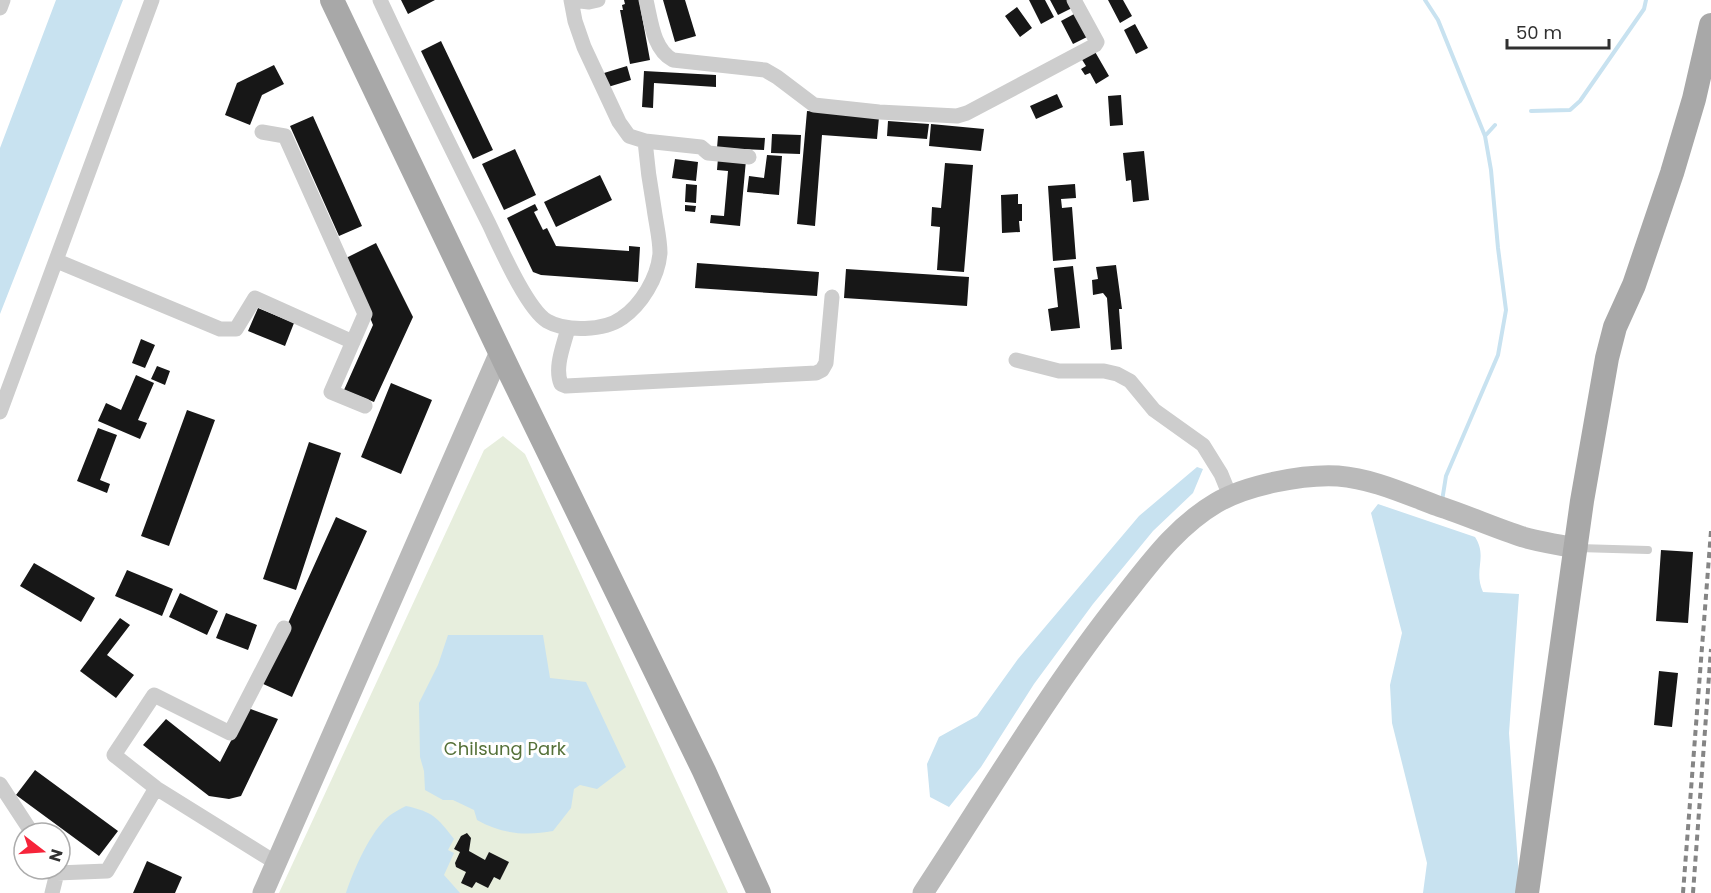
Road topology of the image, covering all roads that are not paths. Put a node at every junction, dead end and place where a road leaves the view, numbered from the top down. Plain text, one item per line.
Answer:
1 (3, 0) edge
2 (152, 0) edge
3 (332, 0) edge
4 (380, 0) edge
5 (572, 0) edge
6 (598, 0) edge
7 (646, 0) edge
8 (1074, 0) edge
9 (0, 8) edge
10 (1711, 25) edge
11 (262, 132) dead end
12 (645, 141) junction
13 (749, 156) dead end
14 (57, 261) junction
15 (832, 297) dead end
16 (568, 328) junction
17 (352, 342) junction
18 (500, 352) junction
19 (1017, 360) dead end
20 (365, 406) dead end
21 (0, 412) edge
22 (1230, 496) junction
23 (1577, 548) junction
24 (1648, 550) dead end
25 (285, 628) dead end
26 (0, 784) edge
27 (156, 788) junction
28 (24, 821) edge
29 (278, 864) junction
30 (72, 871) edge
31 (263, 893) edge
32 (759, 893) edge
33 (923, 893) edge
34 (1527, 893) edge

1 - 9 street
2 - 14 street
3 - 18 main road
4 - 16 street
5 - 6 street
5 - 12 street
7 - 8 street
10 - 23 main road
11 - 17 street
12 - 13 street
12 - 16 street
14 - 17 street
14 - 21 street
15 - 16 street
17 - 20 street
18 - 29 street
18 - 32 main road
19 - 22 street
22 - 23 street
22 - 33 street
23 - 24 lane
23 - 34 main road
25 - 27 street
26 - 28 street
27 - 29 street
27 - 30 street
29 - 31 street

